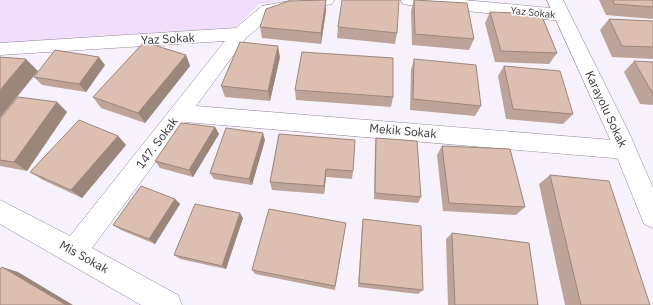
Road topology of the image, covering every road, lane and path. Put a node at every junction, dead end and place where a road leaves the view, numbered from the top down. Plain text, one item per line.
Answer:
1 (326, 0) edge
2 (409, 0) edge
3 (558, 4) edge
4 (240, 34) junction
5 (0, 49) edge
6 (180, 113) junction
7 (625, 150) junction
8 (0, 211) edge
9 (653, 216) edge
10 (74, 251) junction
11 (159, 303) edge

1 - 4 street
2 - 3 street, Yaz Sokak
3 - 7 street, Karayolu Sokak
4 - 5 street, Yaz Sokak
4 - 6 street, 147. Sokak
6 - 7 street, Mekik Sokak
6 - 10 street, 147. Sokak
7 - 9 street, Karayolu Sokak
8 - 10 street, Mis Sokak
10 - 11 street, Mis Sokak

